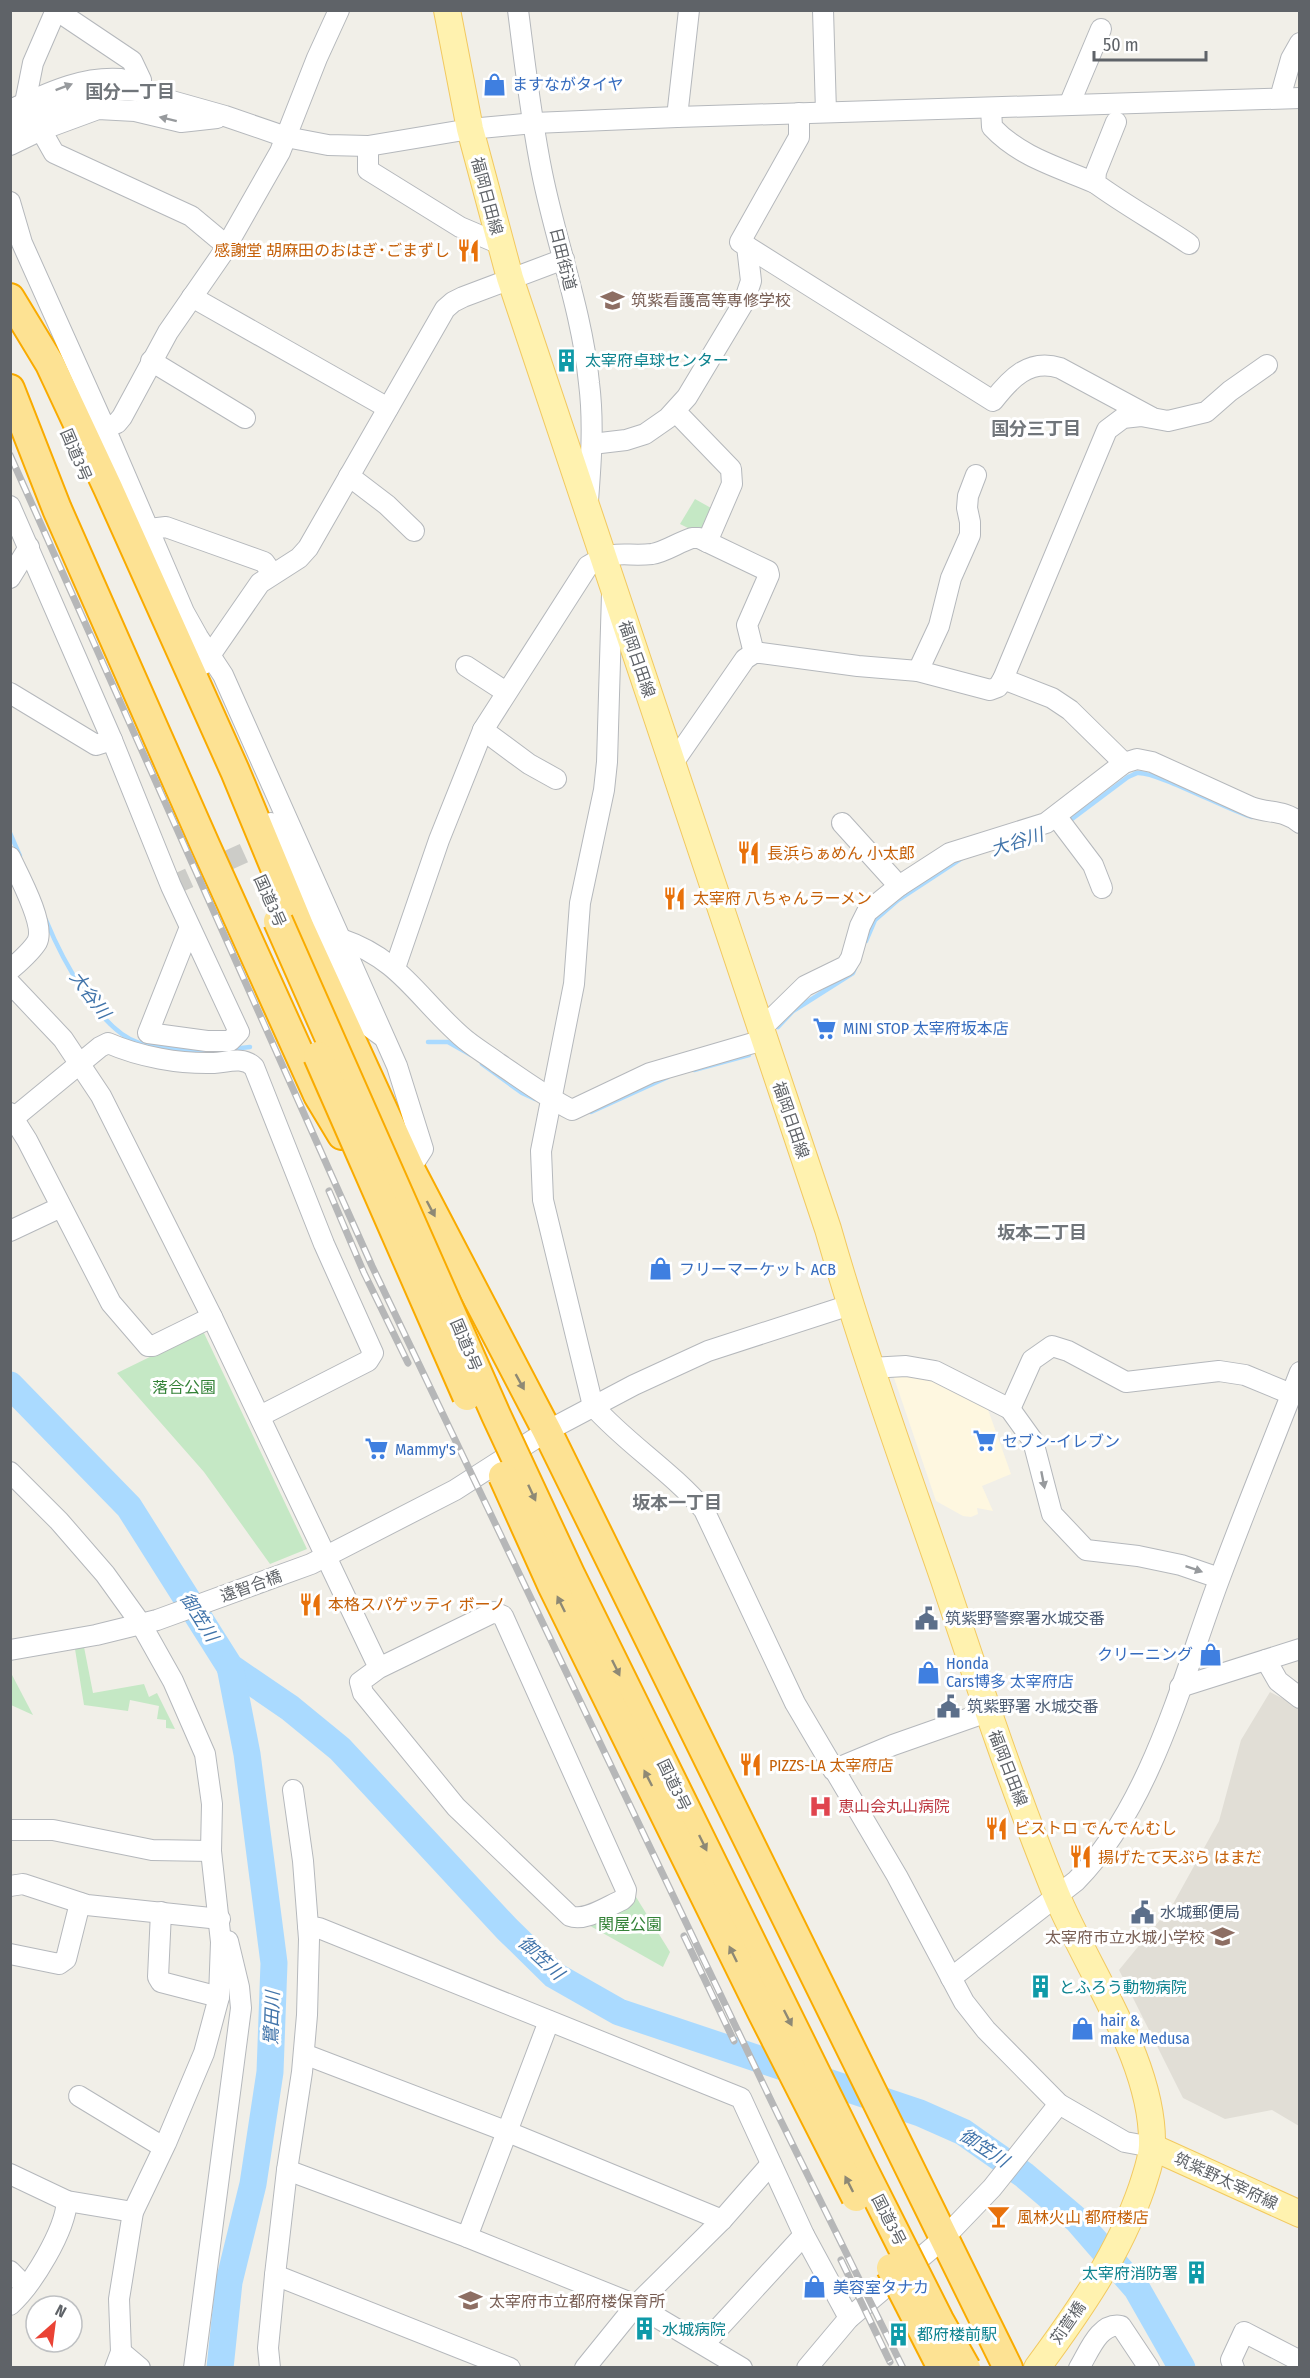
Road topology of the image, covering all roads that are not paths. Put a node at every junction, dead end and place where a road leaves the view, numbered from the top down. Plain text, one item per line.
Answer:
1 (339, 10) edge
2 (447, 10) edge
3 (518, 10) edge
4 (689, 10) edge
5 (823, 10) edge
6 (56, 11) edge
7 (1101, 29) dead end
8 (1299, 43) edge
9 (141, 80) junction
10 (1290, 98) edge
11 (1069, 105) junction
12 (18, 106) edge
13 (991, 108) junction
14 (826, 112) junction
15 (799, 113) junction
16 (225, 116) junction
17 (677, 117) junction
18 (1116, 122) dead end
19 (534, 123) junction
20 (10, 128) edge
21 (470, 129) junction
22 (41, 130) junction
23 (286, 136) junction
24 (10, 145) edge
25 (368, 146) junction
26 (1095, 183) junction
27 (10, 202) edge
28 (229, 244) junction
29 (500, 244) junction
30 (1189, 244) dead end
31 (747, 246) junction
32 (564, 259) junction
33 (510, 278) junction
34 (192, 297) junction
35 (10, 300) edge
36 (151, 361) junction
37 (1267, 365) dead end
38 (10, 368) edge
39 (10, 389) edge
40 (388, 408) junction
41 (675, 411) junction
42 (1150, 417) junction
43 (245, 418) dead end
44 (105, 428) junction
45 (592, 444) junction
46 (976, 475) dead end
47 (349, 476) junction
48 (10, 506) edge
49 (588, 509) junction
50 (149, 529) junction
51 (414, 531) dead end
52 (706, 542) junction
53 (29, 547) junction
54 (603, 556) junction
55 (272, 573) junction
56 (10, 578) edge
57 (612, 588) junction
58 (211, 654) junction
59 (754, 654) junction
60 (465, 666) dead end
61 (918, 671) junction
62 (1004, 679) junction
63 (506, 692) junction
64 (10, 693) edge
65 (483, 730) junction
66 (112, 740) junction
67 (673, 763) junction
68 (1124, 763) junction
69 (556, 779) dead end
70 (1056, 816) junction
71 (842, 823) dead end
72 (1299, 823) edge
73 (10, 857) edge
74 (899, 886) junction
75 (1102, 888) dead end
76 (270, 925) junction
77 (190, 927) junction
78 (340, 939) junction
79 (395, 968) junction
80 (10, 970) edge
81 (10, 983) edge
82 (762, 1035) junction
83 (384, 1038) junction
84 (81, 1063) junction
85 (397, 1066) junction
86 (368, 1080) junction
87 (553, 1100) junction
88 (12, 1118) edge
89 (410, 1169) junction
90 (61, 1207) junction
91 (10, 1231) edge
92 (850, 1305) junction
93 (212, 1317) junction
94 (870, 1368) junction
95 (1299, 1372) edge
96 (1292, 1394) junction
97 (593, 1406) junction
98 (1010, 1409) junction
99 (260, 1416) junction
100 (540, 1436) junction
101 (10, 1472) edge
102 (318, 1561) junction
103 (1219, 1578) junction
104 (149, 1622) junction
105 (1299, 1649) edge
106 (10, 1650) edge
107 (1266, 1660) junction
108 (379, 1668) junction
109 (1180, 1688) junction
110 (1299, 1698) edge
111 (987, 1712) junction
112 (833, 1770) junction
113 (293, 1790) dead end
114 (10, 1830) edge
115 (211, 1851) junction
116 (10, 1886) edge
117 (1057, 1896) junction
118 (80, 1903) junction
119 (161, 1912) junction
120 (220, 1919) junction
121 (308, 1926) junction
122 (10, 1954) edge
123 (951, 1978) junction
124 (219, 1997) junction
125 (549, 2021) junction
126 (304, 2054) junction
127 (79, 2096) dead end
128 (1059, 2104) junction
129 (508, 2132) junction
130 (163, 2147) junction
131 (1152, 2147) junction
132 (771, 2164) junction
133 (287, 2170) junction
134 (10, 2174) edge
135 (67, 2201) junction
136 (133, 2211) junction
137 (1299, 2213) edge
138 (1132, 2215) joint
139 (722, 2220) junction
140 (804, 2235) junction
141 (467, 2237) junction
142 (938, 2243) junction
143 (10, 2271) edge
144 (275, 2276) junction
145 (26, 2287) junction
146 (10, 2305) edge
147 (636, 2305) junction
148 (849, 2318) junction
149 (704, 2344) junction
150 (118, 2360) edge
151 (1299, 2361) edge
152 (140, 2367) edge
153 (194, 2367) edge
154 (270, 2367) edge
155 (510, 2367) edge
156 (585, 2367) edge
157 (742, 2367) edge
158 (807, 2367) edge
159 (942, 2367) edge
160 (966, 2367) edge
161 (992, 2367) edge
162 (1008, 2367) edge
163 (1037, 2367) edge
164 (1079, 2367) edge
165 (1149, 2367) edge
166 (1234, 2367) edge

1 - 23 street
2 - 21 main road, 福岡日田線
3 - 19 street, 日田街道
4 - 17 street
5 - 14 street
6 - 9 street
6 - 12 street
7 - 11 street
8 - 10 street
12 -> 9 street
9 - 16 street
10 - 11 street
11 - 13 street
13 - 14 street
13 - 26 street
14 - 15 street
15 - 17 street
15 - 31 street
16 - 20 street
16 -> 22 street
16 - 23 street
17 - 19 street
18 - 26 street
19 - 21 street
19 - 32 street, 日田街道
21 - 25 street
21 - 29 main road, 福岡日田線
22 - 24 street
22 - 28 street
23 - 25 street
23 - 28 street
25 - 29 street
26 - 30 street
27 - 44 street
28 - 34 street
29 - 33 main road, 福岡日田線
31 - 41 street
31 - 42 street
32 - 33 street
32 - 45 street, 日田街道
33 - 40 street
33 - 49 main road, 福岡日田線
34 - 36 street
34 - 40 street
35 - 76 highway, 国道3号
35 - 86 highway
36 - 43 street
36 - 44 street
37 - 42 street
38 - 76 highway, 国道3号
39 - 100 highway
40 - 47 street
41 - 45 street
41 - 52 street
42 - 62 street
44 - 50 street
45 - 49 street, 日田街道
46 - 61 street
47 - 51 street
47 - 55 street
48 - 53 street
49 - 54 main road, 福岡日田線
50 - 55 street
50 - 58 street
52 - 54 street
52 - 59 street
53 - 56 street
53 - 66 street
54 - 57 main road, 福岡日田線
54 - 63 street
55 - 58 street
57 - 67 main road, 福岡日田線
57 - 87 street
58 - 78 street
58 - 83 street
59 - 61 street
59 - 67 street
60 - 63 street
61 - 62 street
62 - 68 street
63 - 65 street
64 - 66 street
65 - 69 street
65 - 79 street
66 - 77 street
67 - 82 main road, 福岡日田線
68 - 70 street
68 - 72 street
70 - 74 street
70 - 75 street
71 - 74 street
73 - 80 street
74 - 82 street
159 -> 76 highway, 国道3号, bridge
76 -> 160 highway, 国道3号, bridge
77 - 77 street
78 - 79 street
78 - 83 street
79 - 87 street
81 - 84 street
82 - 87 street
82 - 92 main road, 福岡日田線
83 - 85 street
84 - 88 street
84 - 93 street
84 - 99 street
85 - 86 street
85 - 89 street
86 - 89 highway
87 - 97 street
88 - 90 street
89 -> 100 highway
90 - 91 street
90 - 93 street
92 - 94 main road, 福岡日田線
92 - 97 street, 遠智合橋
93 - 99 street
94 - 98 street
94 - 111 main road, 福岡日田線
95 - 96 street
96 - 98 street
96 - 103 street
97 - 100 street, 遠智合橋
97 - 112 street
98 -> 103 street
99 - 102 street
100 - 102 street, 遠智合橋
100 - 142 highway
101 - 104 street
102 - 104 street, 遠智合橋
102 - 108 street
103 - 109 street
104 - 106 street, 遠智合橋
104 - 115 street
105 - 107 street
107 - 109 street
107 - 110 street
108 - 108 street
109 - 117 street
111 - 112 street
111 - 117 main road, 福岡日田線
112 - 123 street
113 - 121 street
114 - 115 street
115 - 120 street
116 - 118 street
117 - 123 street
117 - 131 main road, 福岡日田線
118 - 119 street
118 - 122 street
119 - 120 street
119 - 124 street
120 - 124 street
120 - 153 street
121 - 125 street
121 - 126 street
123 - 128 street
124 - 130 street
125 - 129 street
125 - 132 street
126 - 129 street
126 - 133 street
127 - 130 street
128 - 131 street
128 - 142 street
129 - 139 street
129 - 141 street
130 - 136 street
131 - 137 main road, 筑紫野太宰府線
131 - 138 main road, 福岡日田線
132 - 139 street
132 - 140 street
133 - 141 street
133 - 144 street
134 - 135 street
135 - 136 street
135 - 145 street
136 - 150 street
138 - 163 main road, 苅萱橋
139 - 147 street
140 - 148 street
140 - 149 street
141 - 147 street
142 - 148 street
142 - 161 highway
142 - 162 highway
143 - 145 street
144 - 154 street
144 - 155 street
145 - 146 street
147 - 149 street
147 - 156 street
148 - 158 street
149 - 157 street
150 - 152 street
151 - 166 street
164 - 165 street

